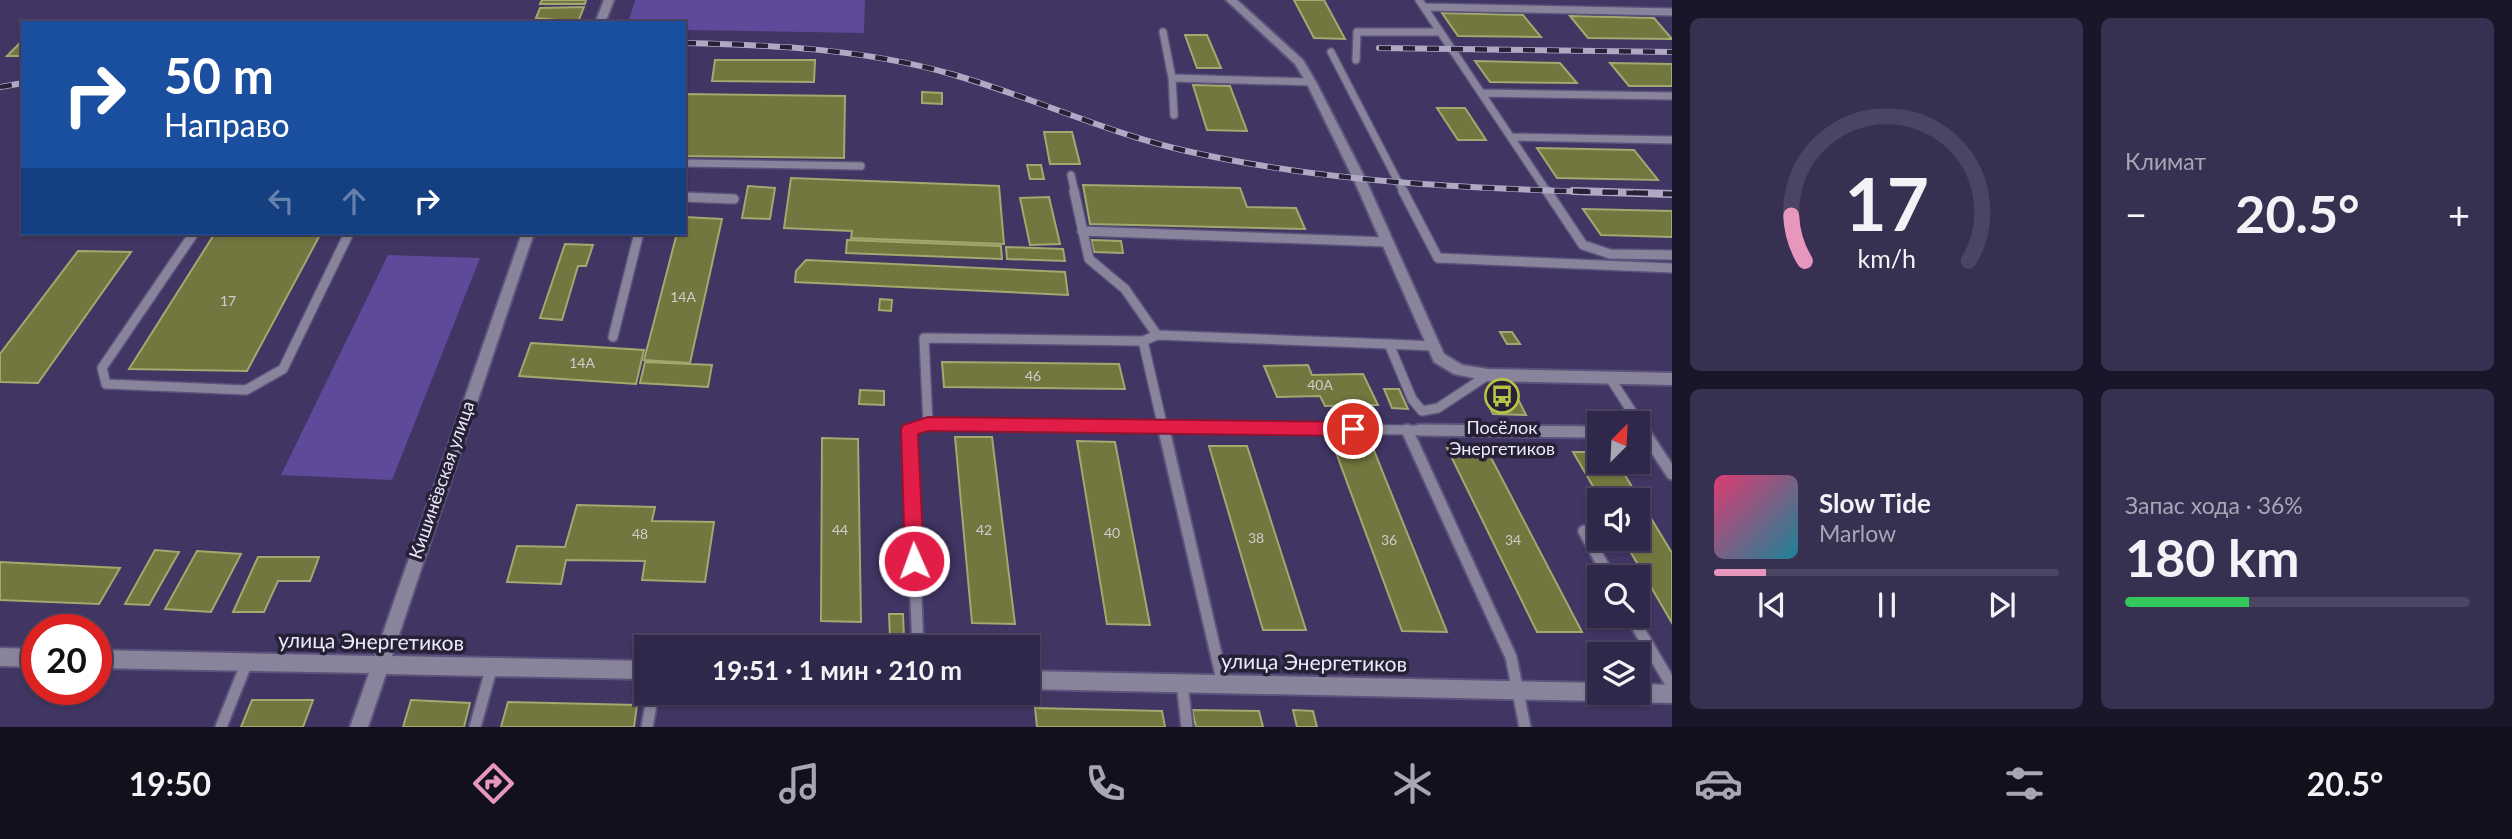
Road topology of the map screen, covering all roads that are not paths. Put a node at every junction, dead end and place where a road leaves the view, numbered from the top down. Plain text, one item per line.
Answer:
1 (608, 0) edge
2 (1231, 0) edge
3 (1421, 4) edge
4 (1672, 12) edge
5 (601, 21) edge
6 (1438, 32) junction
7 (1163, 33) dead end
8 (1331, 52) dead end
9 (1356, 60) dead end
10 (1172, 78) junction
11 (1311, 82) junction
12 (1481, 93) junction
13 (1672, 96) edge
14 (1174, 115) dead end
15 (1511, 137) junction
16 (1672, 139) edge
17 (686, 163) edge
18 (860, 166) dead end
19 (1071, 174) dead end
20 (686, 197) edge
21 (734, 199) dead end
22 (1082, 231) junction
23 (193, 235) edge
24 (348, 235) edge
25 (527, 235) edge
26 (638, 235) edge
27 (1386, 242) junction
28 (1672, 255) edge
29 (1672, 268) edge
30 (1157, 335) junction
31 (613, 337) dead end
32 (1143, 341) junction
33 (1389, 344) junction
34 (1433, 346) junction
35 (1488, 375) junction
36 (1610, 378) junction
37 (1672, 379) edge
38 (1629, 411) edge
39 (928, 424) junction
40 (1164, 429) junction
41 (1407, 430) junction
42 (1587, 432) edge
43 (1650, 444) edge
44 (1672, 474) edge
45 (1584, 531) dead end
46 (1603, 565) edge
47 (1638, 628) edge
48 (917, 635) edge
49 (0, 657) edge
50 (21, 658) edge
51 (112, 659) edge
52 (247, 662) junction
53 (492, 666) junction
54 (377, 667) junction
55 (634, 670) edge
56 (1040, 680) edge
57 (1182, 683) junction
58 (1223, 684) junction
59 (1672, 686) edge
60 (1518, 690) junction
61 (1587, 692) edge
62 (1650, 694) edge
63 (1672, 694) edge
64 (651, 705) edge
65 (220, 727) edge
66 (359, 727) edge
67 (475, 727) edge
68 (647, 727) edge
69 (1187, 727) edge
70 (1525, 727) edge

1 - 5 street
2 - 11 street
3 - 4 lane
3 - 6 lane
6 - 9 lane
6 - 12 lane
7 - 10 lane
8 - 29 lane
10 - 11 lane
10 - 14 lane
11 - 27 street
12 - 13 lane
12 - 15 lane
15 - 16 lane
15 - 28 lane
17 - 18 lane
19 - 22 lane
20 - 21 lane
22 - 27 lane
22 - 30 lane
23 - 24 lane
25 - 54 street, Кишинёвская улица
26 - 31 lane
27 - 34 street
30 - 32 lane
30 - 33 lane
32 - 39 lane
32 - 40 lane
33 - 34 lane
33 - 35 lane
34 - 35 street
35 - 36 street
36 - 37 street
36 - 38 lane
39 - 40 lane
39 - 48 lane
40 - 41 lane
40 - 58 lane
41 - 42 lane
41 - 60 lane
43 - 44 lane
45 - 46 lane
47 - 59 lane
49 - 50 street
51 - 52 street, улица Энергетиков
52 - 54 street, улица Энергетиков
52 - 65 lane
53 - 54 street, улица Энергетиков
53 - 55 street, улица Энергетиков
53 - 67 lane
54 - 66 street, Кишинёвская улица
56 - 57 street, улица Энергетиков
57 - 58 street, улица Энергетиков
57 - 69 lane
58 - 60 street, улица Энергетиков
60 - 61 street, улица Энергетиков
60 - 70 lane
62 - 63 street
64 - 68 lane

